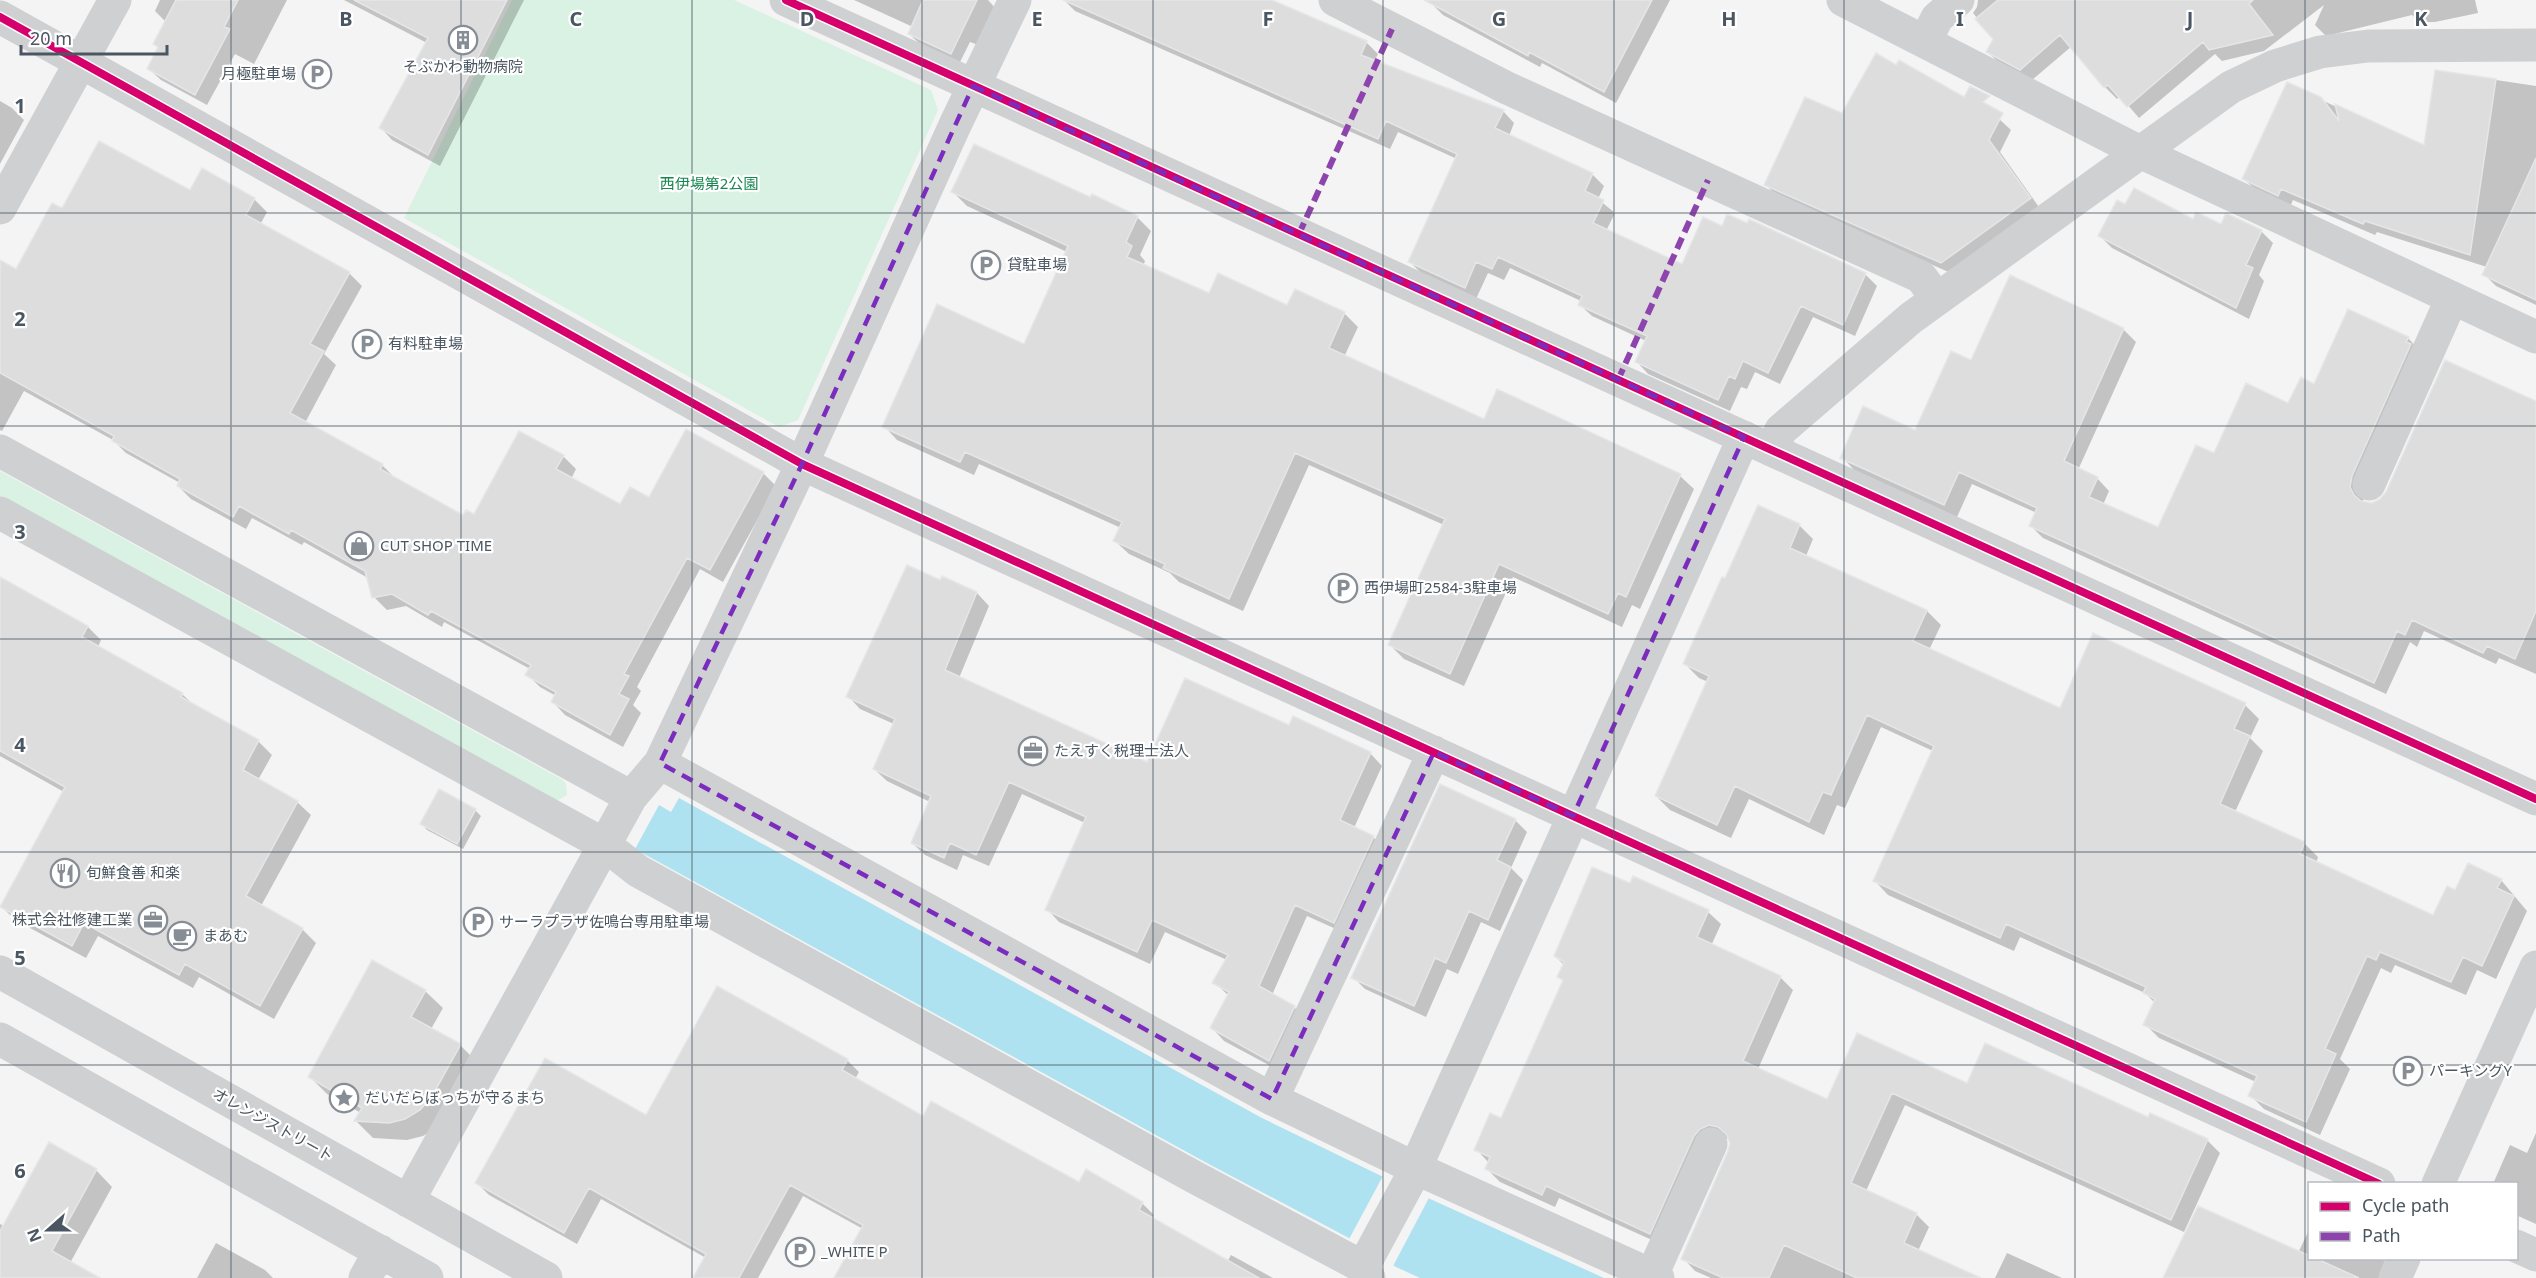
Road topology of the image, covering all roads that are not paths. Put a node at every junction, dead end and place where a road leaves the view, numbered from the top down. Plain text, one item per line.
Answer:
1 (115, 0) edge
2 (786, 0) edge
3 (1015, 0) edge
4 (1335, 0) edge
5 (1843, 0) edge
6 (1958, 0) edge
7 (0, 18) edge
8 (1925, 42) junction
9 (2536, 45) edge
10 (81, 64) junction
11 (973, 86) junction
12 (2140, 152) junction
13 (0, 208) edge
14 (2452, 298) junction
15 (1937, 299) junction
16 (2536, 337) edge
17 (1758, 444) junction
18 (0, 451) edge
19 (802, 464) junction
20 (2369, 484) dead end
21 (0, 513) edge
22 (1434, 752) junction
23 (660, 763) junction
24 (631, 797) junction
25 (2536, 799) edge
26 (1573, 816) junction
27 (604, 845) junction
28 (2536, 967) edge
29 (0, 972) edge
30 (0, 1039) edge
31 (1272, 1099) junction
32 (1711, 1144) dead end
33 (1413, 1173) junction
34 (2375, 1182) edge
35 (2439, 1182) edge
36 (408, 1201) junction
37 (2518, 1246) edge
38 (2536, 1255) edge
39 (2403, 1260) edge
40 (372, 1265) edge
41 (1367, 1267) edge
42 (1655, 1277) edge
43 (427, 1278) edge
44 (546, 1278) edge
45 (2395, 1278) edge

1 - 10 street
2 - 11 street
3 - 11 street
4 - 15 street
5 - 8 street
6 - 8 street
7 - 10 street
8 - 12 street
9 - 12 street
10 - 13 street
10 - 19 street
11 - 17 street
11 - 19 street
12 - 14 street
12 - 15 street
14 - 16 street
14 - 20 street
15 - 17 street
17 - 25 street
17 - 26 street
18 - 24 street
19 - 22 street
19 - 23 street
21 - 27 street
22 - 26 street
22 - 31 street
23 - 24 street
23 - 31 street
24 - 27 street
26 - 33 street
26 - 34 street
27 - 36 street
27 - 41 street
28 - 35 street
29 - 36 street, オレンジストリート
30 - 40 street
31 - 33 street
32 - 42 street
33 - 41 street
33 - 42 street
36 - 44 street, オレンジストリート
37 - 38 street
39 - 45 street
40 - 43 street

